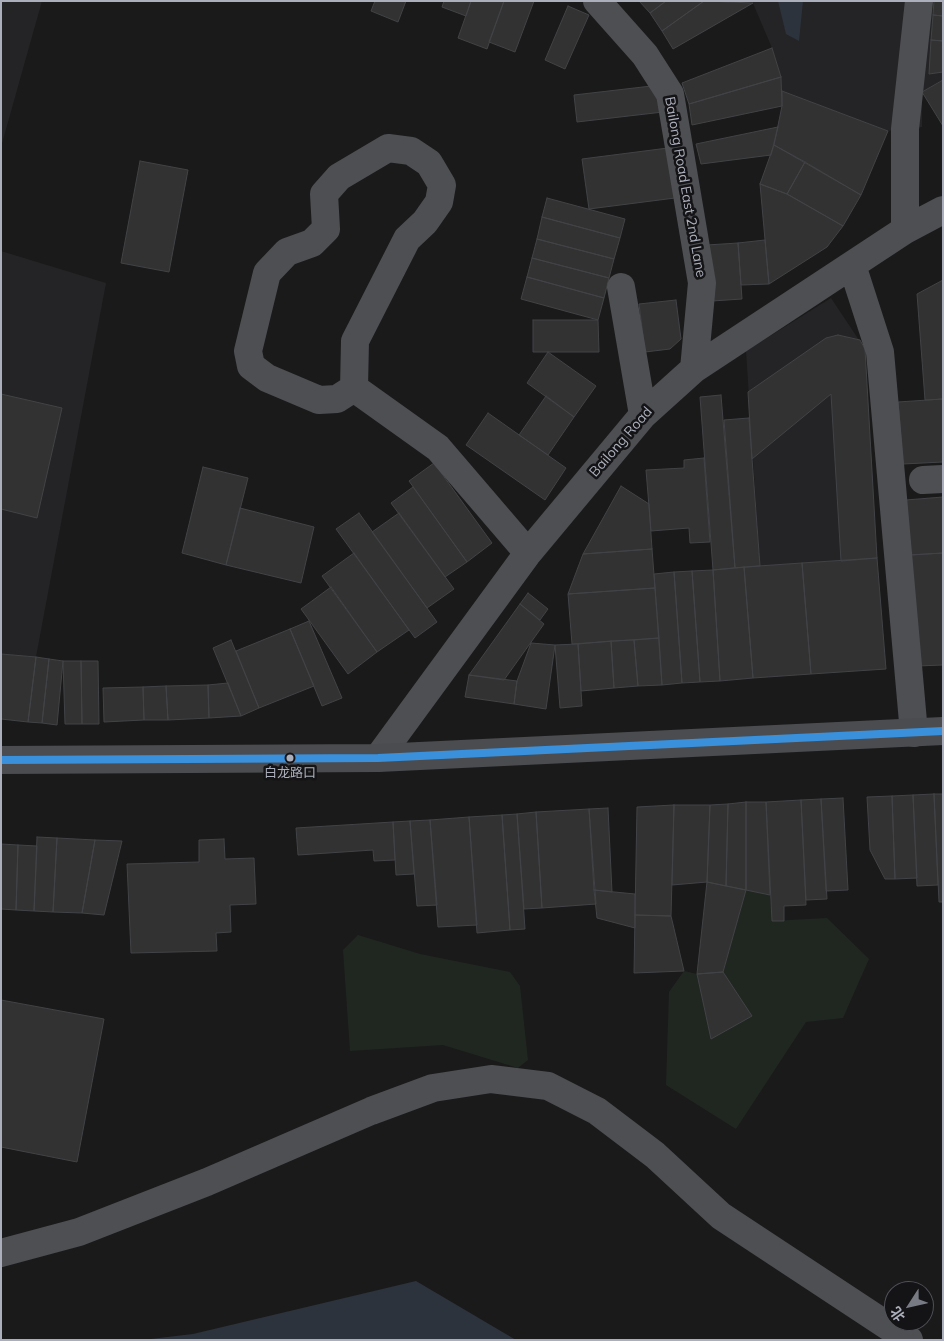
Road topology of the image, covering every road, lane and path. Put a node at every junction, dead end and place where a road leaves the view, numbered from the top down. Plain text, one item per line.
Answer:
1 (596, 1) edge
2 (919, 1) edge
3 (943, 210) edge
4 (905, 230) junction
5 (852, 265) junction
6 (621, 287) dead end
7 (694, 369) junction
8 (354, 388) junction
9 (642, 415) junction
10 (528, 553) junction
11 (943, 732) edge
12 (914, 733) junction
13 (378, 758) junction
14 (1, 760) edge
15 (1, 1253) edge
16 (909, 1340) edge

1 - 7 street, Bailong Road East 2nd Lane
2 - 4 street
3 - 4 street, Bailong Road
4 - 5 street, Bailong Road
5 - 7 street, Bailong Road
5 - 12 street
6 - 9 street
7 - 9 street, Bailong Road
8 - 8 street
8 - 10 street
9 - 10 street, Bailong Road
10 - 13 street, Bailong Road
11 - 12 main road
12 - 13 main road
13 - 14 main road
15 - 16 street

